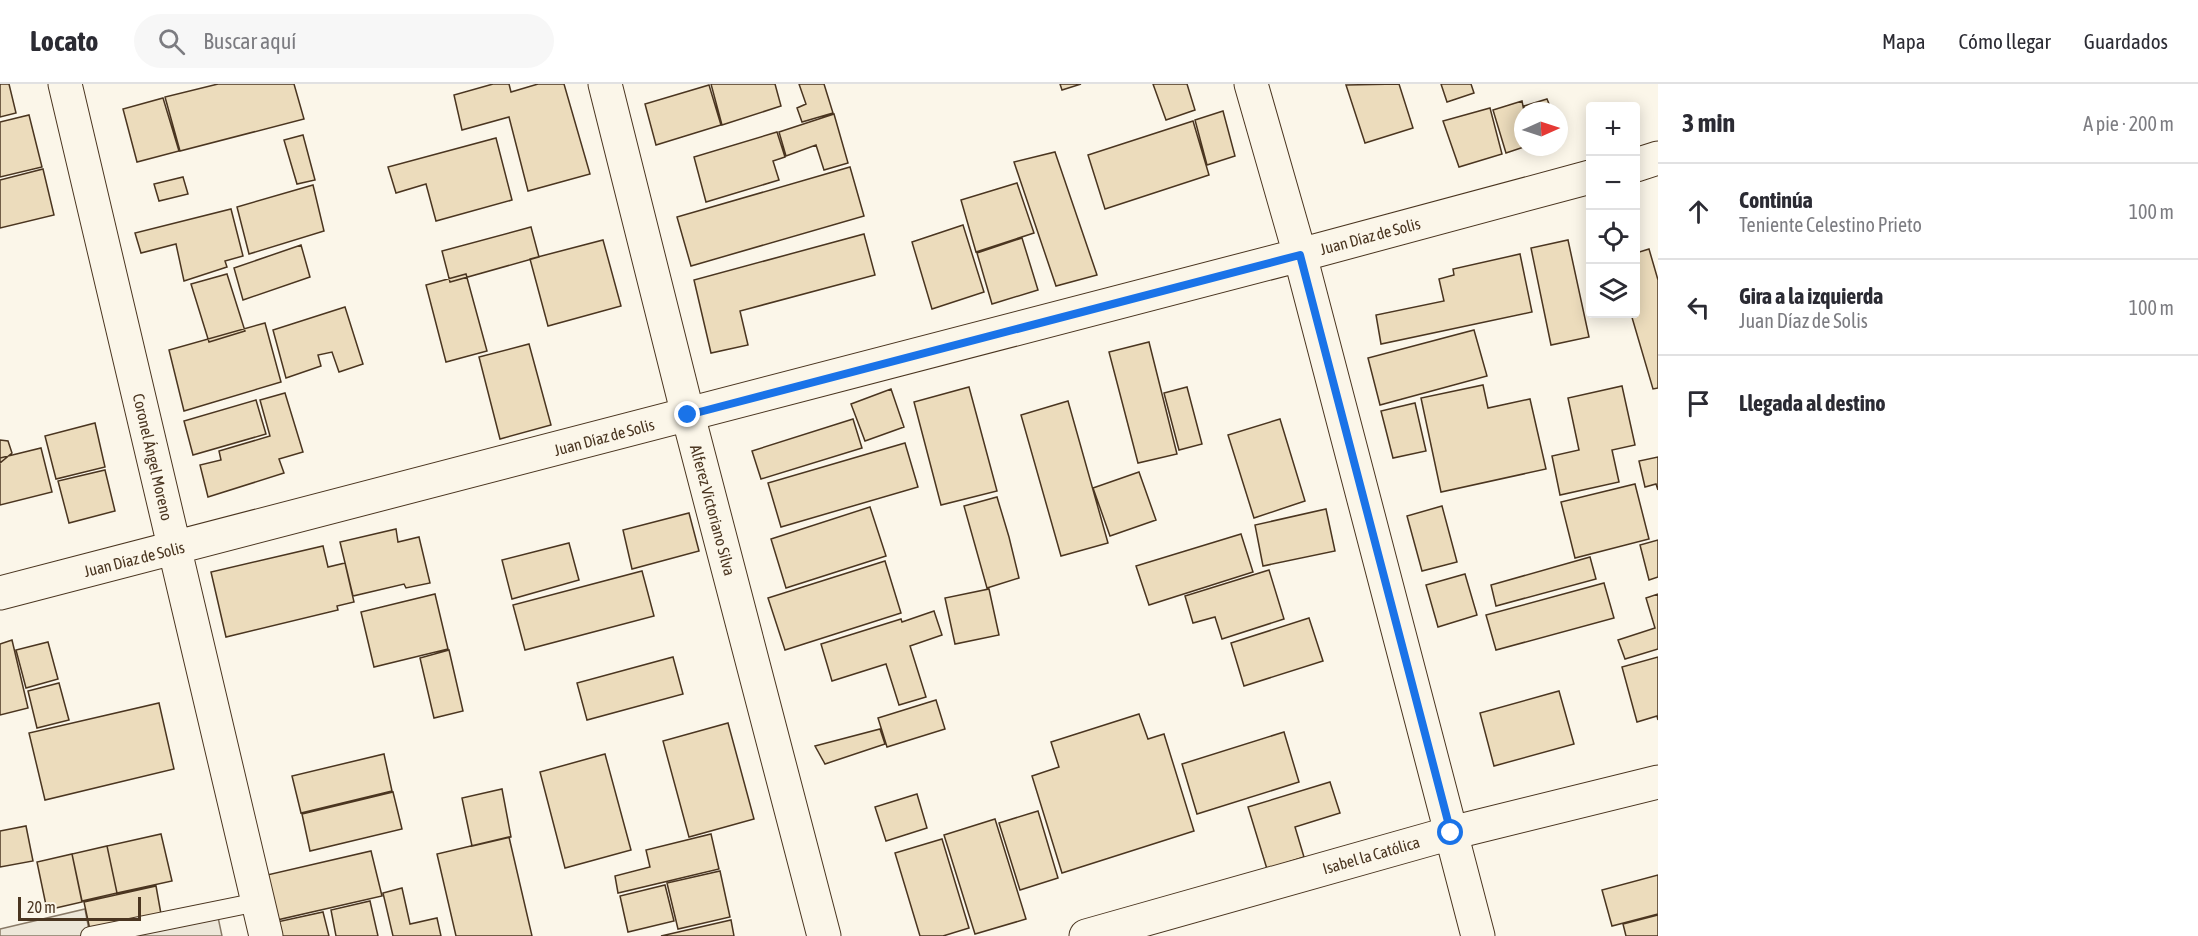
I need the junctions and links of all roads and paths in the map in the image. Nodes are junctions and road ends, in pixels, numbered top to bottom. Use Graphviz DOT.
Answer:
graph roads {
  1 [pos="65,84"];
  2 [pos="606,84"];
  3 [pos="1251,84"];
  4 [pos="1658,159"];
  5 [pos="1640,164"];
  6 [pos="1586,178"];
  7 [pos="1300,255"];
  8 [pos="688,415"];
  9 [pos="175,549"];
  10 [pos="0,593"];
  11 [pos="1658,782"];
  12 [pos="1451,833"];
  13 [pos="258,902"];
  14 [pos="90,936"];
  15 [pos="266,936"];
  16 [pos="824,936"];
  17 [pos="1086,936"];
  18 [pos="1478,936"];
  1 -- 9 [label="street, Coronel Ángel Moreno"];
  2 -- 8 [label="street, Alferez Victoriano Silva"];
  3 -- 7 [label="street"];
  4 -- 5 [label="street"];
  6 -- 7 [label="street, Juan Díaz de Solis"];
  7 -- 8 [label="street, Juan Díaz de Solis"];
  7 -- 12 [label="street"];
  8 -- 9 [label="street, Juan Díaz de Solis"];
  8 -- 16 [label="street, Alferez Victoriano Silva"];
  9 -- 10 [label="street, Juan Díaz de Solis"];
  9 -- 13 [label="street, Coronel Ángel Moreno"];
  11 -- 12 [label="street, Isabel la Católica"];
  12 -- 17 [label="street, Isabel la Católica"];
  12 -- 18 [label="street"];
  13 -- 14 [label="lane"];
  13 -- 15 [label="street, Coronel Ángel Moreno"];
}
